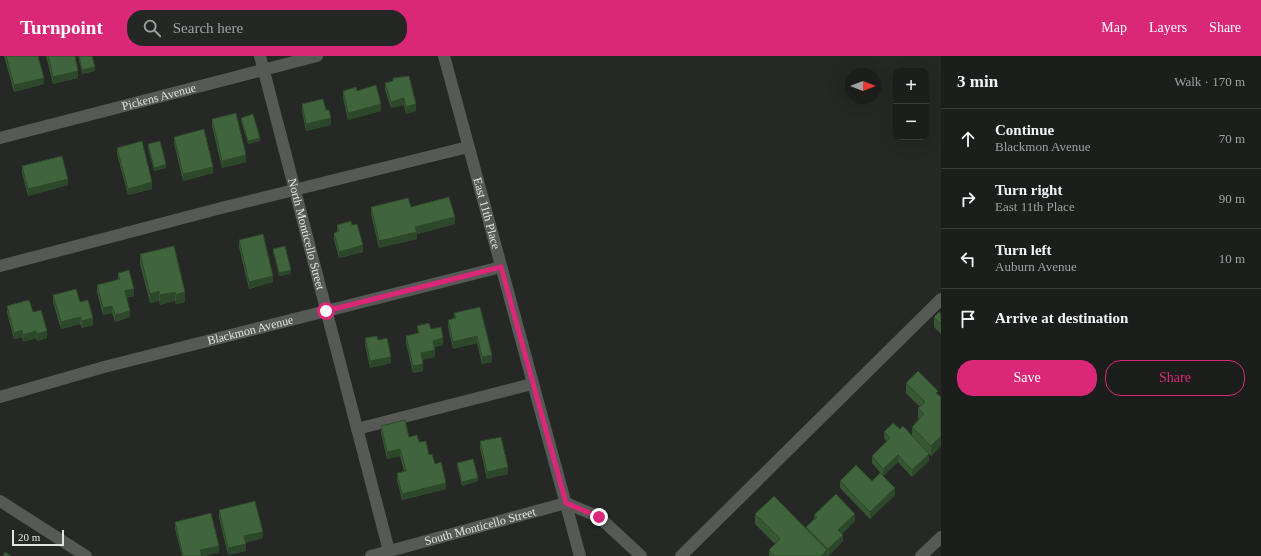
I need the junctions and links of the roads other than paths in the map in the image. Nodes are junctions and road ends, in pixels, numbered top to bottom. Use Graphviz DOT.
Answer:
graph roads {
  1 [pos="260,56"];
  2 [pos="317,56"];
  3 [pos="444,56"];
  4 [pos="263,70"];
  5 [pos="0,138"];
  6 [pos="468,147"];
  7 [pos="295,191"];
  8 [pos="0,266"];
  9 [pos="501,267"];
  10 [pos="941,299"];
  11 [pos="326,311"];
  12 [pos="532,384"];
  13 [pos="0,397"];
  14 [pos="357,429"];
  15 [pos="0,501"];
  16 [pos="566,503"];
  17 [pos="941,537"];
  18 [pos="389,551"];
  19 [pos="86,556"];
  20 [pos="371,556"];
  21 [pos="580,556"];
  22 [pos="642,556"];
  23 [pos="681,556"];
  24 [pos="922,556"];
  1 -- 4 [label="street, North Monticello Street"];
  2 -- 4 [label="street, Pickens Avenue"];
  3 -- 6 [label="street, East 11th Place"];
  4 -- 5 [label="street, Pickens Avenue"];
  4 -- 7 [label="street, North Monticello Street"];
  6 -- 7 [label="street"];
  6 -- 9 [label="street, East 11th Place"];
  7 -- 8 [label="street"];
  7 -- 11 [label="street, North Monticello Street"];
  9 -- 11 [label="street, Blackmon Avenue"];
  9 -- 12 [label="street, East 11th Place"];
  10 -- 23 [label="street"];
  11 -- 13 [label="street, Blackmon Avenue"];
  11 -- 14 [label="street, North Monticello Street"];
  12 -- 14 [label="street"];
  12 -- 16 [label="street, East 11th Place"];
  14 -- 18 [label="street, North Monticello Street"];
  15 -- 19 [label="street"];
  16 -- 18 [label="street, South Monticello Street"];
  16 -- 21 [label="street, East 11th Place"];
  16 -- 22 [label="street"];
  17 -- 24 [label="street"];
  18 -- 20 [label="street, South Monticello Street"];
}
